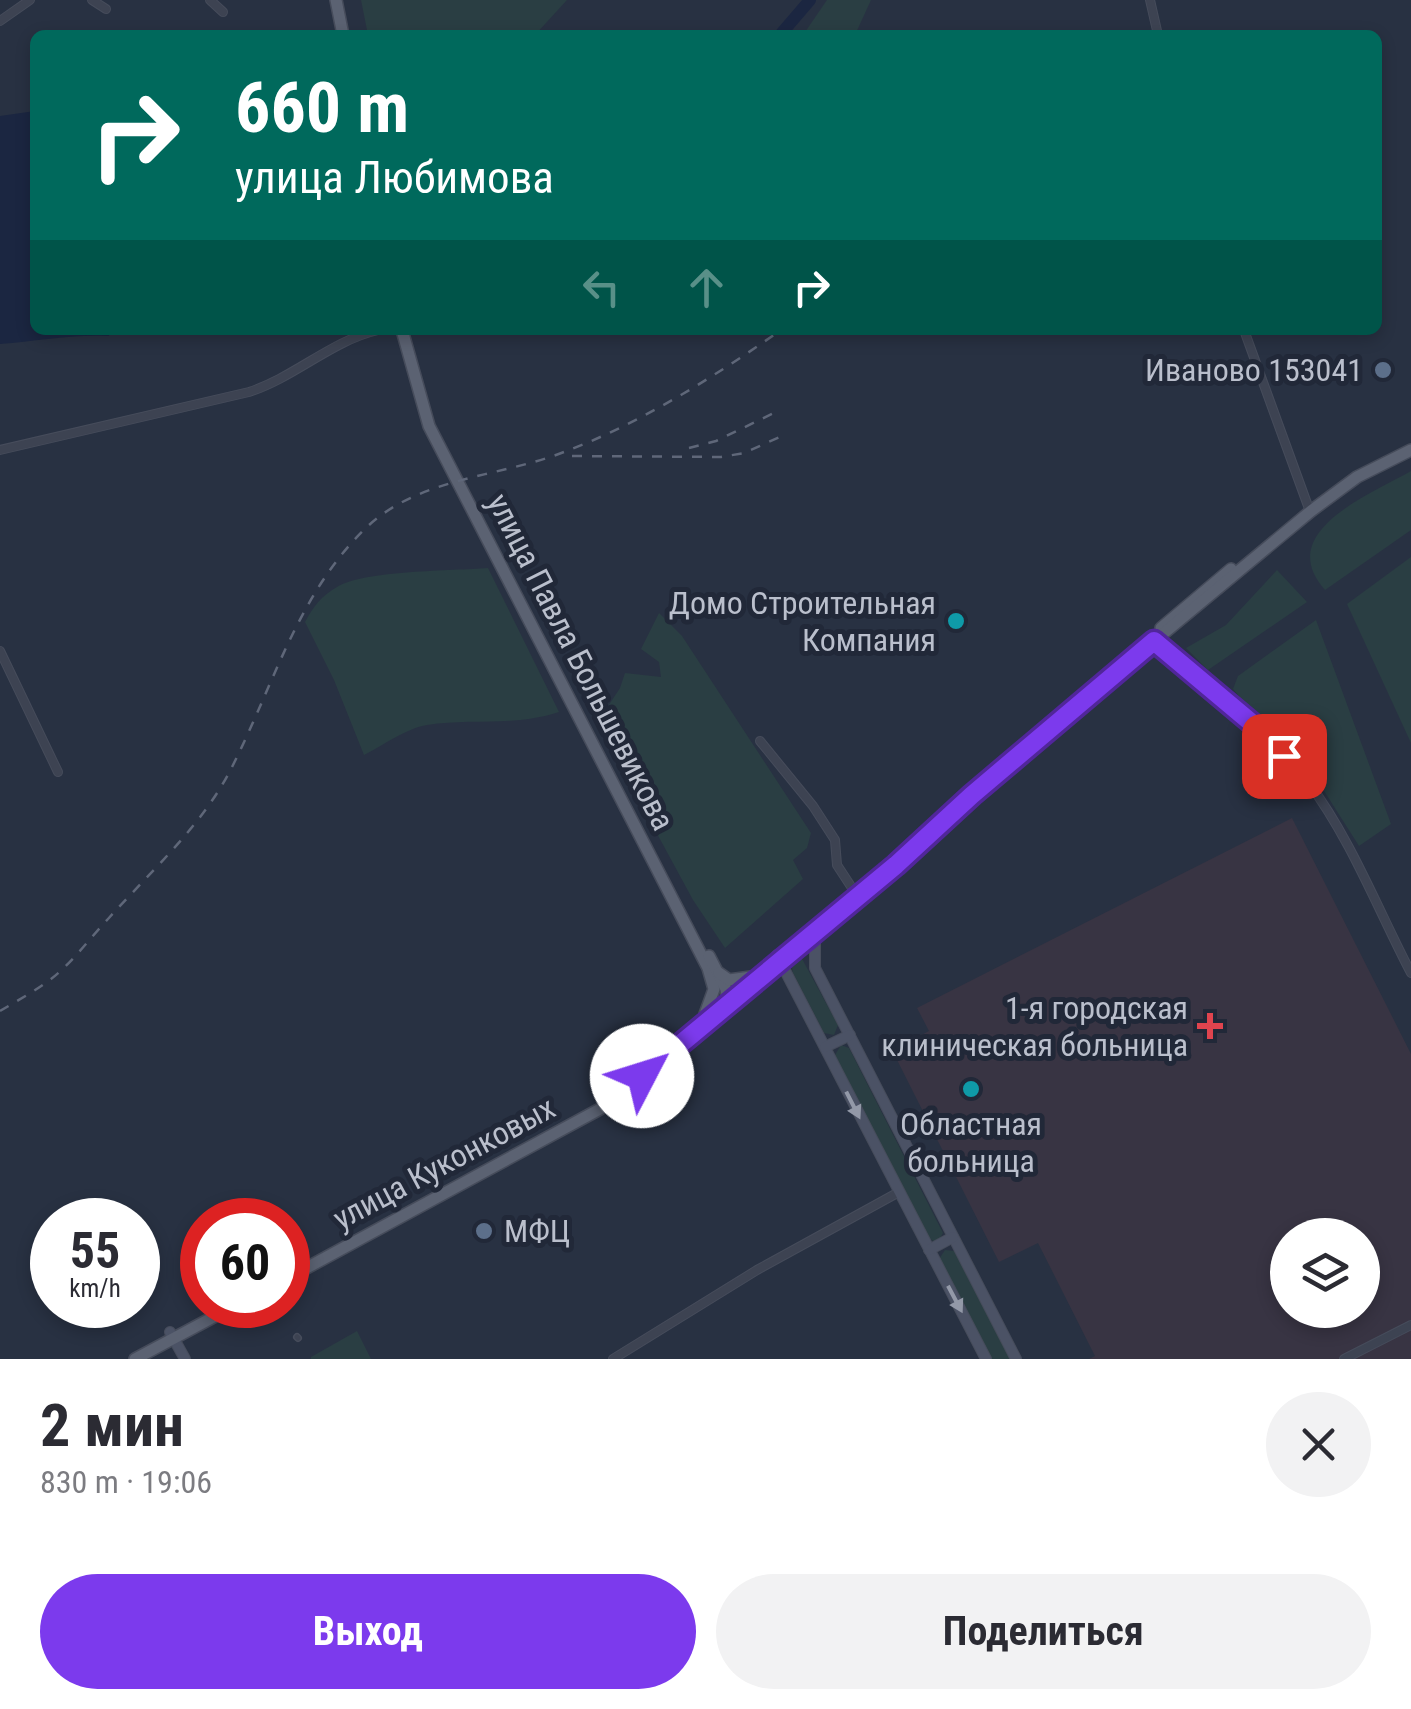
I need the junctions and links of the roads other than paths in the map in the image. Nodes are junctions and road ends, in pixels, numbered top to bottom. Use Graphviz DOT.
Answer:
graph roads {
  1 [pos="30,0"];
  2 [pos="92,0"];
  3 [pos="210,0"];
  4 [pos="336,0"];
  5 [pos="344,0"];
  6 [pos="1150,0"];
  7 [pos="106,9"];
  8 [pos="223,12"];
  9 [pos="0,20"];
  10 [pos="345,30"];
  11 [pos="347,30"];
  12 [pos="1157,30"];
  13 [pos="362,335"];
  14 [pos="407,335"];
  15 [pos="1246,335"];
  16 [pos="1411,448"];
  17 [pos="0,450"];
  18 [pos="1309,508"];
  19 [pos="1153,640"];
  20 [pos="0,651"];
  21 [pos="760,740"];
  22 [pos="58,772"];
  23 [pos="854,891"];
  24 [pos="815,932"];
  25 [pos="779,958"];
  26 [pos="712,968"];
  27 [pos="1411,973"];
  28 [pos="791,979"];
  29 [pos="754,981"];
  30 [pos="726,1001"];
  31 [pos="705,1014"];
  32 [pos="850,1036"];
  33 [pos="824,1047"];
  34 [pos="898,1192"];
  35 [pos="953,1237"];
  36 [pos="929,1250"];
  37 [pos="310,1258"];
  38 [pos="310,1266"];
  39 [pos="1411,1325"];
  40 [pos="184,1328"];
  41 [pos="187,1328"];
  42 [pos="172,1335"];
  43 [pos="156,1344"];
  44 [pos="139,1358"];
  45 [pos="121,1359"];
  46 [pos="185,1359"];
  47 [pos="614,1359"];
  48 [pos="986,1359"];
  49 [pos="1016,1359"];
  50 [pos="1344,1359"];
  1 -- 9 [label="street"];
  2 -- 7 [label="street"];
  3 -- 8 [label="street"];
  4 -- 10 [label="main road"];
  5 -- 11 [label="main road"];
  6 -- 12 [label="street"];
  13 -- 17 [label="street"];
  14 -- 26 [label="main road, улица Павла Большевикова"];
  15 -- 18 [label="street"];
  16 -- 18 [label="main road, улица Куконковых"];
  18 -- 19 [label="main road, улица Куконковых"];
  19 -- 23 [label="main road, улица Куконковых"];
  19 -- 24 [label="main road, улица Куконковых"];
  19 -- 27 [label="street"];
  20 -- 22 [label="street"];
  21 -- 23 [label="street"];
  23 -- 25 [label="main road, улица Куконковых"];
  24 -- 25 [label="main road, улица Куконковых"];
  24 -- 32 [label="main road"];
  25 -- 28 [label="main road"];
  25 -- 29 [label="main road, улица Куконковых"];
  26 -- 29 [label="main road"];
  26 -- 30 [label="main road, улица Павла Большевикова"];
  26 -- 31 [label="main road"];
  28 -- 29 [label="main road"];
  28 -- 33 [label="main road"];
  29 -- 30 [label="main road, улица Куконковых"];
  30 -- 31 [label="main road, улица Куконковых"];
  30 -- 38 [label="main road, улица Куконковых"];
  31 -- 37 [label="main road, улица Куконковых"];
  32 -- 33 [label="main road"];
  32 -- 35 [label="main road"];
  33 -- 34 [label="main road, one-way"];
  34 -- 36 [label="main road"];
  34 -- 47 [label="street"];
  35 -- 36 [label="main road"];
  35 -- 49 [label="main road"];
  36 -- 48 [label="main road, one-way"];
  39 -- 50 [label="street"];
  40 -- 42 [label="main road"];
  41 -- 42 [label="main road"];
  42 -- 43 [label="main road"];
  42 -- 46 [label="main road"];
  43 -- 44 [label="main road"];
  43 -- 45 [label="main road"];
}
